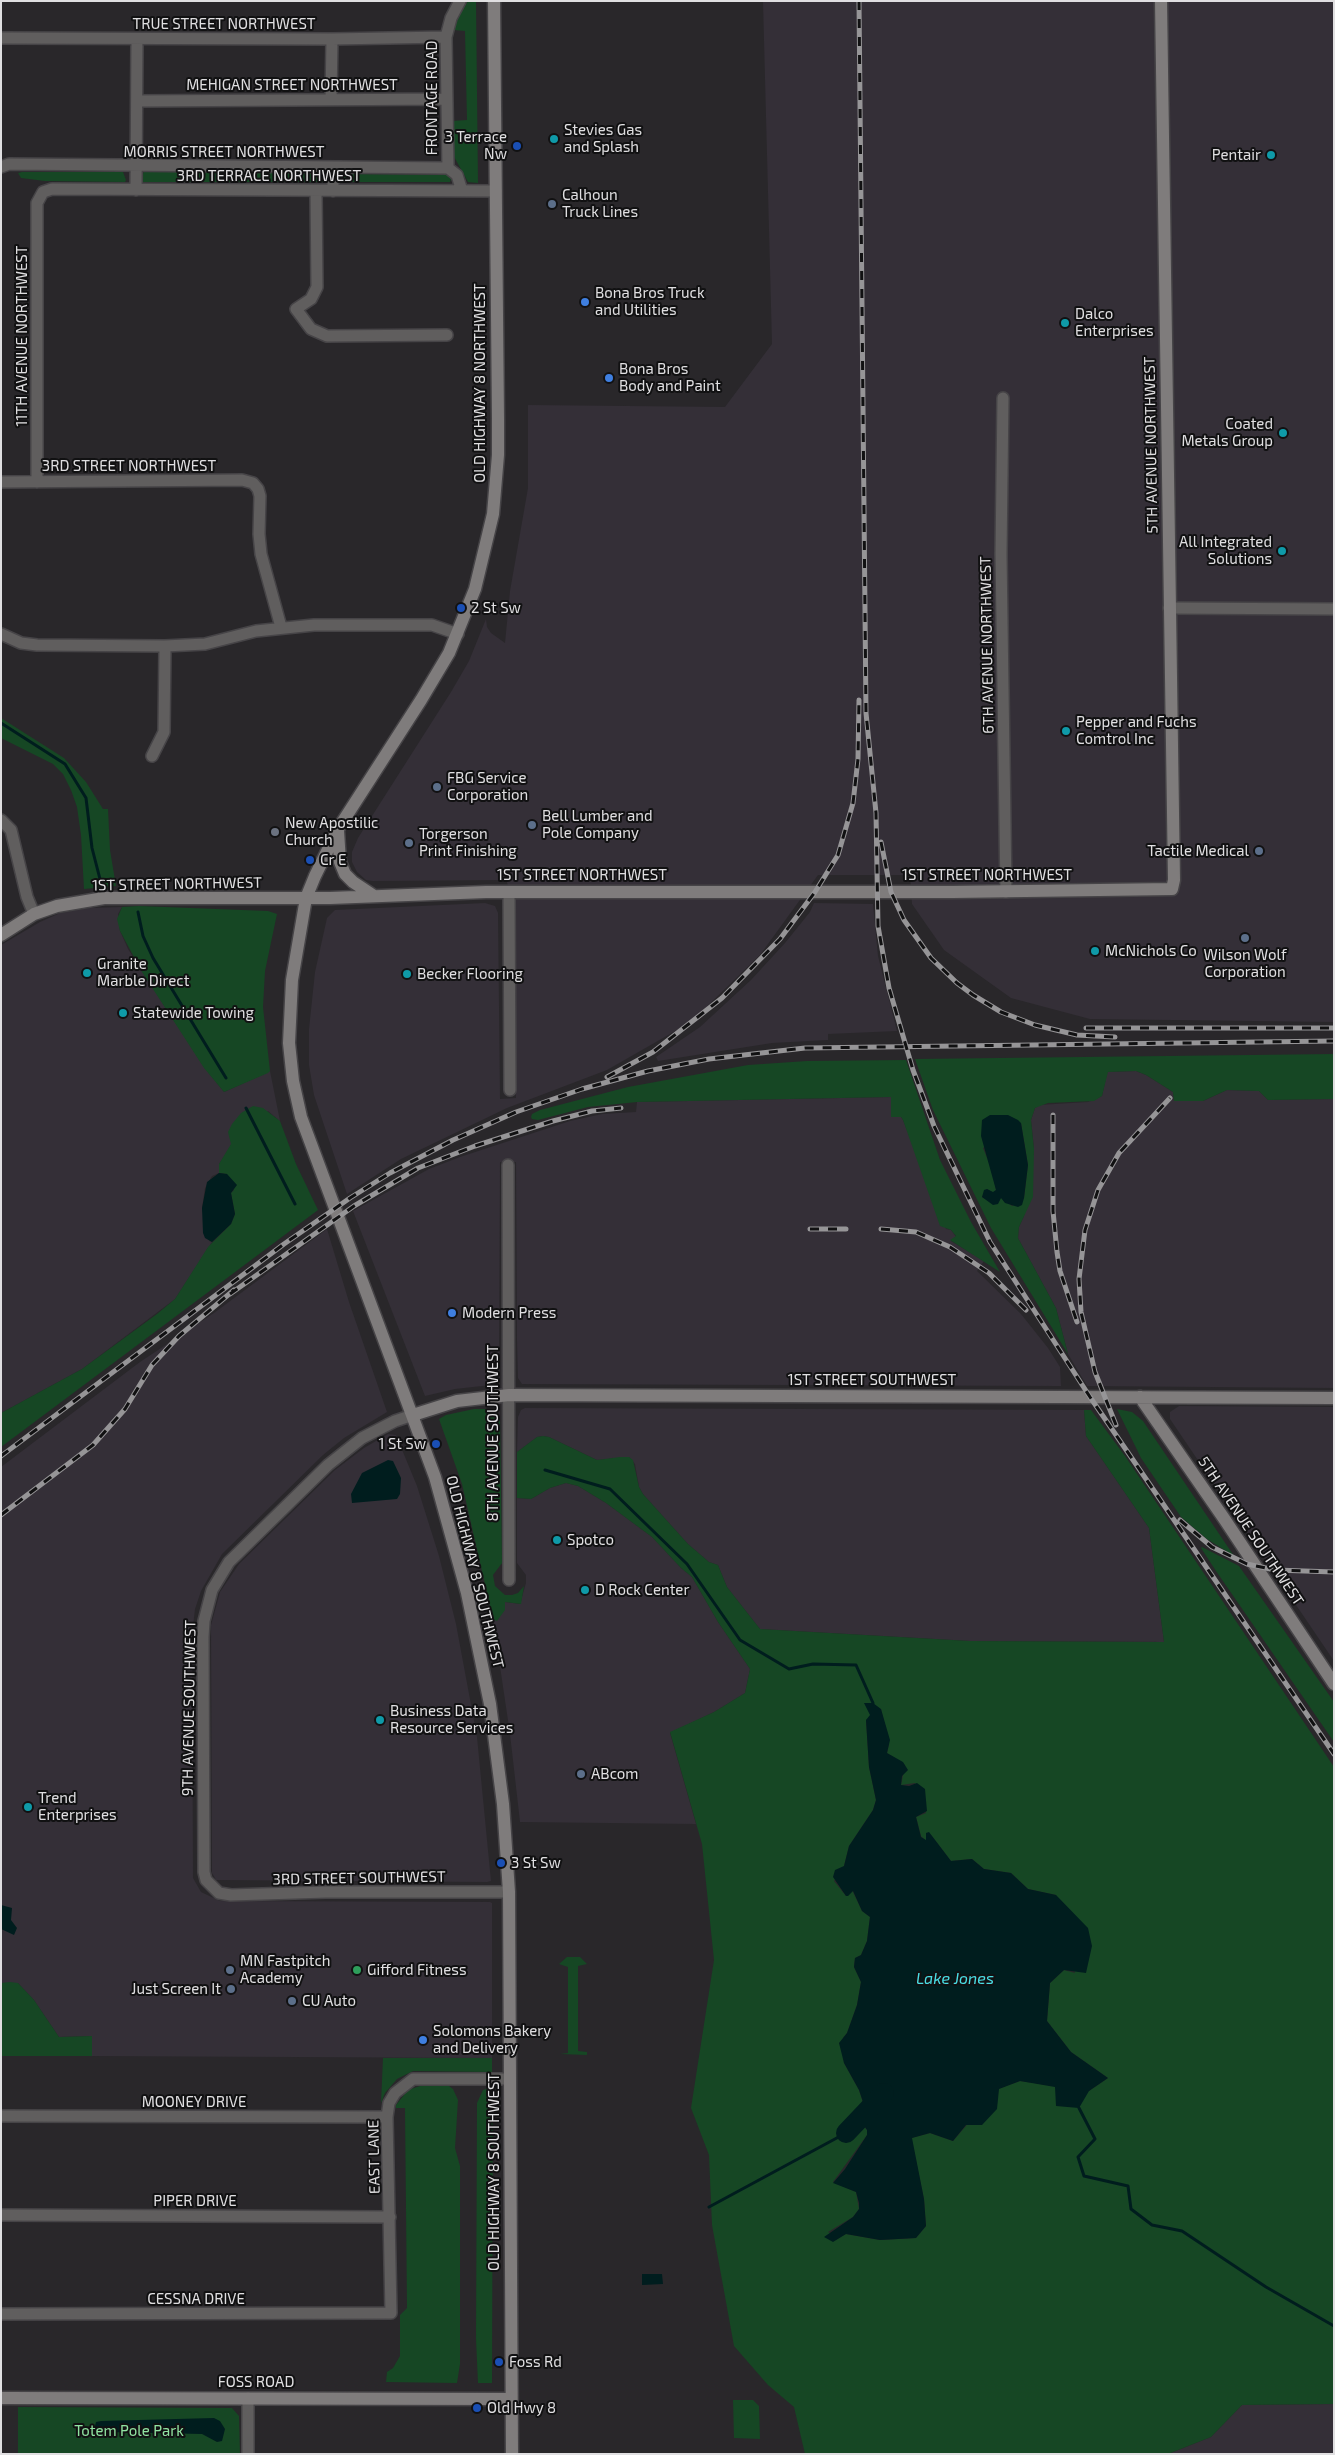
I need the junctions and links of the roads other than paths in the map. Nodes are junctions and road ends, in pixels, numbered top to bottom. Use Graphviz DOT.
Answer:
graph roads {
  1 [pos="460,1"];
  2 [pos="494,1"];
  3 [pos="1161,1"];
  4 [pos="446,37"];
  5 [pos="1,38"];
  6 [pos="138,39"];
  7 [pos="332,39"];
  8 [pos="331,99"];
  9 [pos="446,99"];
  10 [pos="137,100"];
  11 [pos="136,166"];
  12 [pos="1,167"];
  13 [pos="333,168"];
  14 [pos="448,168"];
  15 [pos="136,190"];
  16 [pos="316,191"];
  17 [pos="334,191"];
  18 [pos="462,191"];
  19 [pos="496,191"];
  20 [pos="43,192"];
  21 [pos="448,334"];
  22 [pos="1003,398"];
  23 [pos="1,482"];
  24 [pos="37,482"];
  25 [pos="1169,608"];
  26 [pos="1334,608"];
  27 [pos="281,627"];
  28 [pos="1,634"];
  29 [pos="458,634"];
  30 [pos="164,646"];
  31 [pos="152,756"];
  32 [pos="1,820"];
  33 [pos="338,829"];
  34 [pos="1172,889"];
  35 [pos="509,892"];
  36 [pos="1006,892"];
  37 [pos="374,896"];
  38 [pos="306,898"];
  39 [pos="34,914"];
  40 [pos="1,935"];
  41 [pos="510,1090"];
  42 [pos="508,1165"];
  43 [pos="509,1396"];
  44 [pos="1140,1397"];
  45 [pos="1334,1398"];
  46 [pos="413,1415"];
  47 [pos="509,1580"];
  48 [pos="1334,1684"];
  49 [pos="212,1886"];
  50 [pos="509,1892"];
  51 [pos="510,2080"];
  52 [pos="1,2116"];
  53 [pos="387,2118"];
  54 [pos="1,2215"];
  55 [pos="390,2217"];
  56 [pos="391,2313"];
  57 [pos="1,2314"];
  58 [pos="1,2398"];
  59 [pos="248,2398"];
  60 [pos="511,2399"];
  61 [pos="248,2454"];
  62 [pos="512,2454"];
  1 -- 4 [label="street, FRONTAGE ROAD"];
  2 -- 19 [label="street, OLD HIGHWAY 8 NORTHWEST"];
  3 -- 25 [label="street, 5TH AVENUE NORTHWEST"];
  4 -- 7 [label="street, TRUE STREET NORTHWEST"];
  4 -- 9 [label="street, FRONTAGE ROAD"];
  5 -- 6 [label="street, TRUE STREET NORTHWEST"];
  6 -- 7 [label="street, TRUE STREET NORTHWEST"];
  6 -- 10 [label="street"];
  7 -- 8 [label="street"];
  8 -- 9 [label="street, MEHIGAN STREET NORTHWEST"];
  8 -- 10 [label="street, MEHIGAN STREET NORTHWEST"];
  9 -- 14 [label="street, FRONTAGE ROAD"];
  10 -- 11 [label="street"];
  11 -- 12 [label="street, MORRIS STREET NORTHWEST"];
  11 -- 13 [label="street, MORRIS STREET NORTHWEST"];
  11 -- 15 [label="street"];
  13 -- 14 [label="street, MORRIS STREET NORTHWEST"];
  13 -- 17 [label="street"];
  14 -- 18 [label="street, FRONTAGE ROAD"];
  15 -- 16 [label="street, 3RD TERRACE NORTHWEST"];
  15 -- 20 [label="street, 3RD TERRACE NORTHWEST"];
  16 -- 17 [label="street, 3RD TERRACE NORTHWEST"];
  16 -- 21 [label="street"];
  17 -- 18 [label="street, 3RD TERRACE NORTHWEST"];
  18 -- 19 [label="street, 3RD TERRACE NORTHWEST"];
  19 -- 29 [label="street, OLD HIGHWAY 8 NORTHWEST"];
  20 -- 24 [label="street, 11TH AVENUE NORTHWEST"];
  22 -- 36 [label="street, 6TH AVENUE NORTHWEST"];
  23 -- 24 [label="street, 3RD STREET NORTHWEST"];
  24 -- 27 [label="street, 3RD STREET NORTHWEST"];
  25 -- 26 [label="street"];
  25 -- 34 [label="street, 5TH AVENUE NORTHWEST"];
  27 -- 29 [label="street"];
  27 -- 30 [label="street"];
  28 -- 30 [label="street"];
  29 -- 33 [label="street, OLD HIGHWAY 8 NORTHWEST"];
  30 -- 31 [label="street"];
  32 -- 39 [label="street"];
  33 -- 37 [label="street"];
  33 -- 38 [label="street, OLD HIGHWAY 8 NORTHWEST"];
  34 -- 36 [label="street, 1ST STREET NORTHWEST"];
  35 -- 36 [label="street, 1ST STREET NORTHWEST"];
  35 -- 37 [label="street, 1ST STREET NORTHWEST"];
  35 -- 41 [label="street"];
  37 -- 38 [label="street, 1ST STREET NORTHWEST"];
  38 -- 39 [label="street, 1ST STREET NORTHWEST"];
  38 -- 46 [label="street, OLD HIGHWAY 8 SOUTHWEST"];
  39 -- 40 [label="street, 1ST STREET NORTHWEST"];
  42 -- 43 [label="street, 8TH AVENUE SOUTHWEST"];
  43 -- 44 [label="street, 1ST STREET SOUTHWEST"];
  43 -- 46 [label="street, 1ST STREET SOUTHWEST"];
  43 -- 47 [label="street, 8TH AVENUE SOUTHWEST"];
  44 -- 45 [label="street, 1ST STREET SOUTHWEST"];
  44 -- 48 [label="street, 5TH AVENUE SOUTHWEST"];
  46 -- 49 [label="street, 9TH AVENUE SOUTHWEST"];
  46 -- 50 [label="street, OLD HIGHWAY 8 SOUTHWEST"];
  49 -- 50 [label="street, 3RD STREET SOUTHWEST"];
  50 -- 51 [label="street, OLD HIGHWAY 8 SOUTHWEST"];
  51 -- 53 [label="street, EAST LANE"];
  51 -- 60 [label="street, OLD HIGHWAY 8 SOUTHWEST"];
  52 -- 53 [label="street, MOONEY DRIVE"];
  53 -- 55 [label="street, EAST LANE"];
  54 -- 55 [label="street, PIPER DRIVE"];
  55 -- 56 [label="street, EAST LANE"];
  56 -- 57 [label="street, CESSNA DRIVE"];
  58 -- 59 [label="street, FOSS ROAD"];
  59 -- 60 [label="street, FOSS ROAD"];
  59 -- 61 [label="street"];
  60 -- 62 [label="street, OLD HIGHWAY 8 SOUTHWEST"];
}
